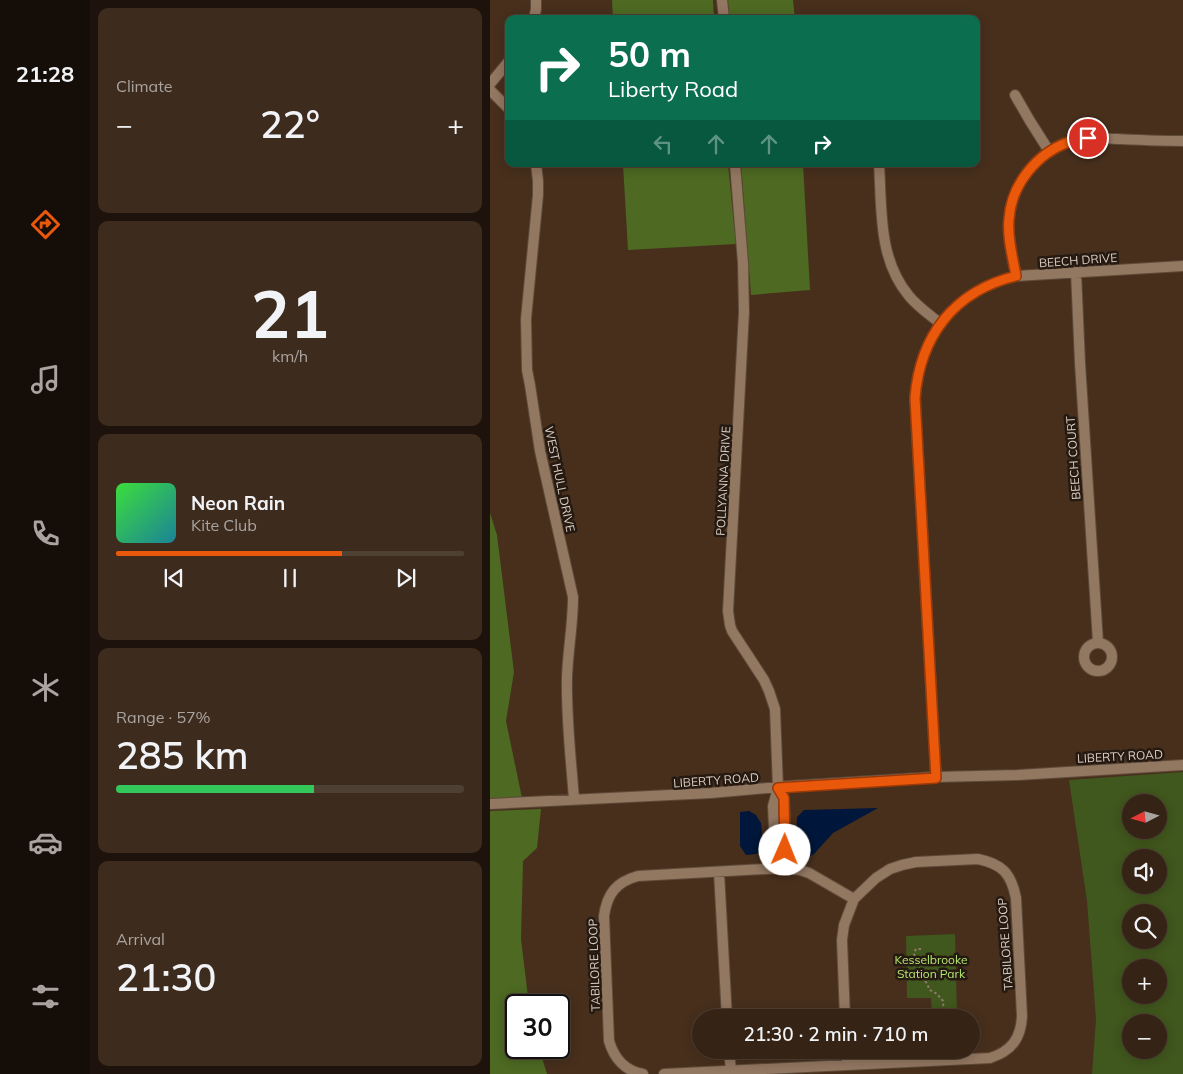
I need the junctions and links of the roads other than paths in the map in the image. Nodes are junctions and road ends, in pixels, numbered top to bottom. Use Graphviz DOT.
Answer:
graph roads {
  1 [pos="536,0"];
  2 [pos="722,0"];
  3 [pos="535,15"];
  4 [pos="724,15"];
  5 [pos="505,66"];
  6 [pos="490,84"];
  7 [pos="490,90"];
  8 [pos="1015,95"];
  9 [pos="505,105"];
  10 [pos="1183,141"];
  11 [pos="1050,151"];
  12 [pos="536,167"];
  13 [pos="735,167"];
  14 [pos="879,167"];
  15 [pos="1183,266"];
  16 [pos="1076,272"];
  17 [pos="1016,276"];
  18 [pos="941,324"];
  19 [pos="1098,642"];
  20 [pos="1183,765"];
  21 [pos="936,778"];
  22 [pos="778,788"];
  23 [pos="574,799"];
  24 [pos="490,804"];
  25 [pos="780,868"];
  26 [pos="719,872"];
  27 [pos="854,899"];
  28 [pos="727,1009"];
  29 [pos="845,1009"];
  30 [pos="729,1059"];
  31 [pos="847,1059"];
  32 [pos="847,1065"];
  33 [pos="730,1071"];
  34 [pos="643,1074"];
  35 [pos="664,1074"];
  1 -- 3 [label="street"];
  2 -- 4 [label="street"];
  5 -- 6 [label="street"];
  7 -- 9 [label="street"];
  8 -- 11 [label="street"];
  10 -- 11 [label="street"];
  11 -- 17 [label="street"];
  12 -- 23 [label="street, WEST HULL DRIVE"];
  13 -- 22 [label="street, POLLYANNA DRIVE"];
  14 -- 18 [label="street"];
  15 -- 16 [label="street, BEECH DRIVE"];
  16 -- 17 [label="street, BEECH DRIVE"];
  16 -- 19 [label="street, BEECH COURT"];
  17 -- 18 [label="street, BEECH DRIVE"];
  18 -- 21 [label="street, BEECH DRIVE"];
  20 -- 21 [label="street, LIBERTY ROAD"];
  21 -- 22 [label="street, LIBERTY ROAD"];
  22 -- 23 [label="street, LIBERTY ROAD"];
  22 -- 25 [label="street, POLLYANNA DRIVE"];
  23 -- 24 [label="street, LIBERTY ROAD"];
  25 -- 26 [label="street, TABILORE LOOP"];
  25 -- 27 [label="street, TABILORE LOOP"];
  26 -- 28 [label="street"];
  26 -- 34 [label="street, TABILORE LOOP"];
  27 -- 29 [label="street"];
  27 -- 32 [label="street, TABILORE LOOP"];
  30 -- 33 [label="street"];
  31 -- 32 [label="street"];
  32 -- 33 [label="street, TABILORE LOOP"];
  33 -- 35 [label="street, TABILORE LOOP"];
}
